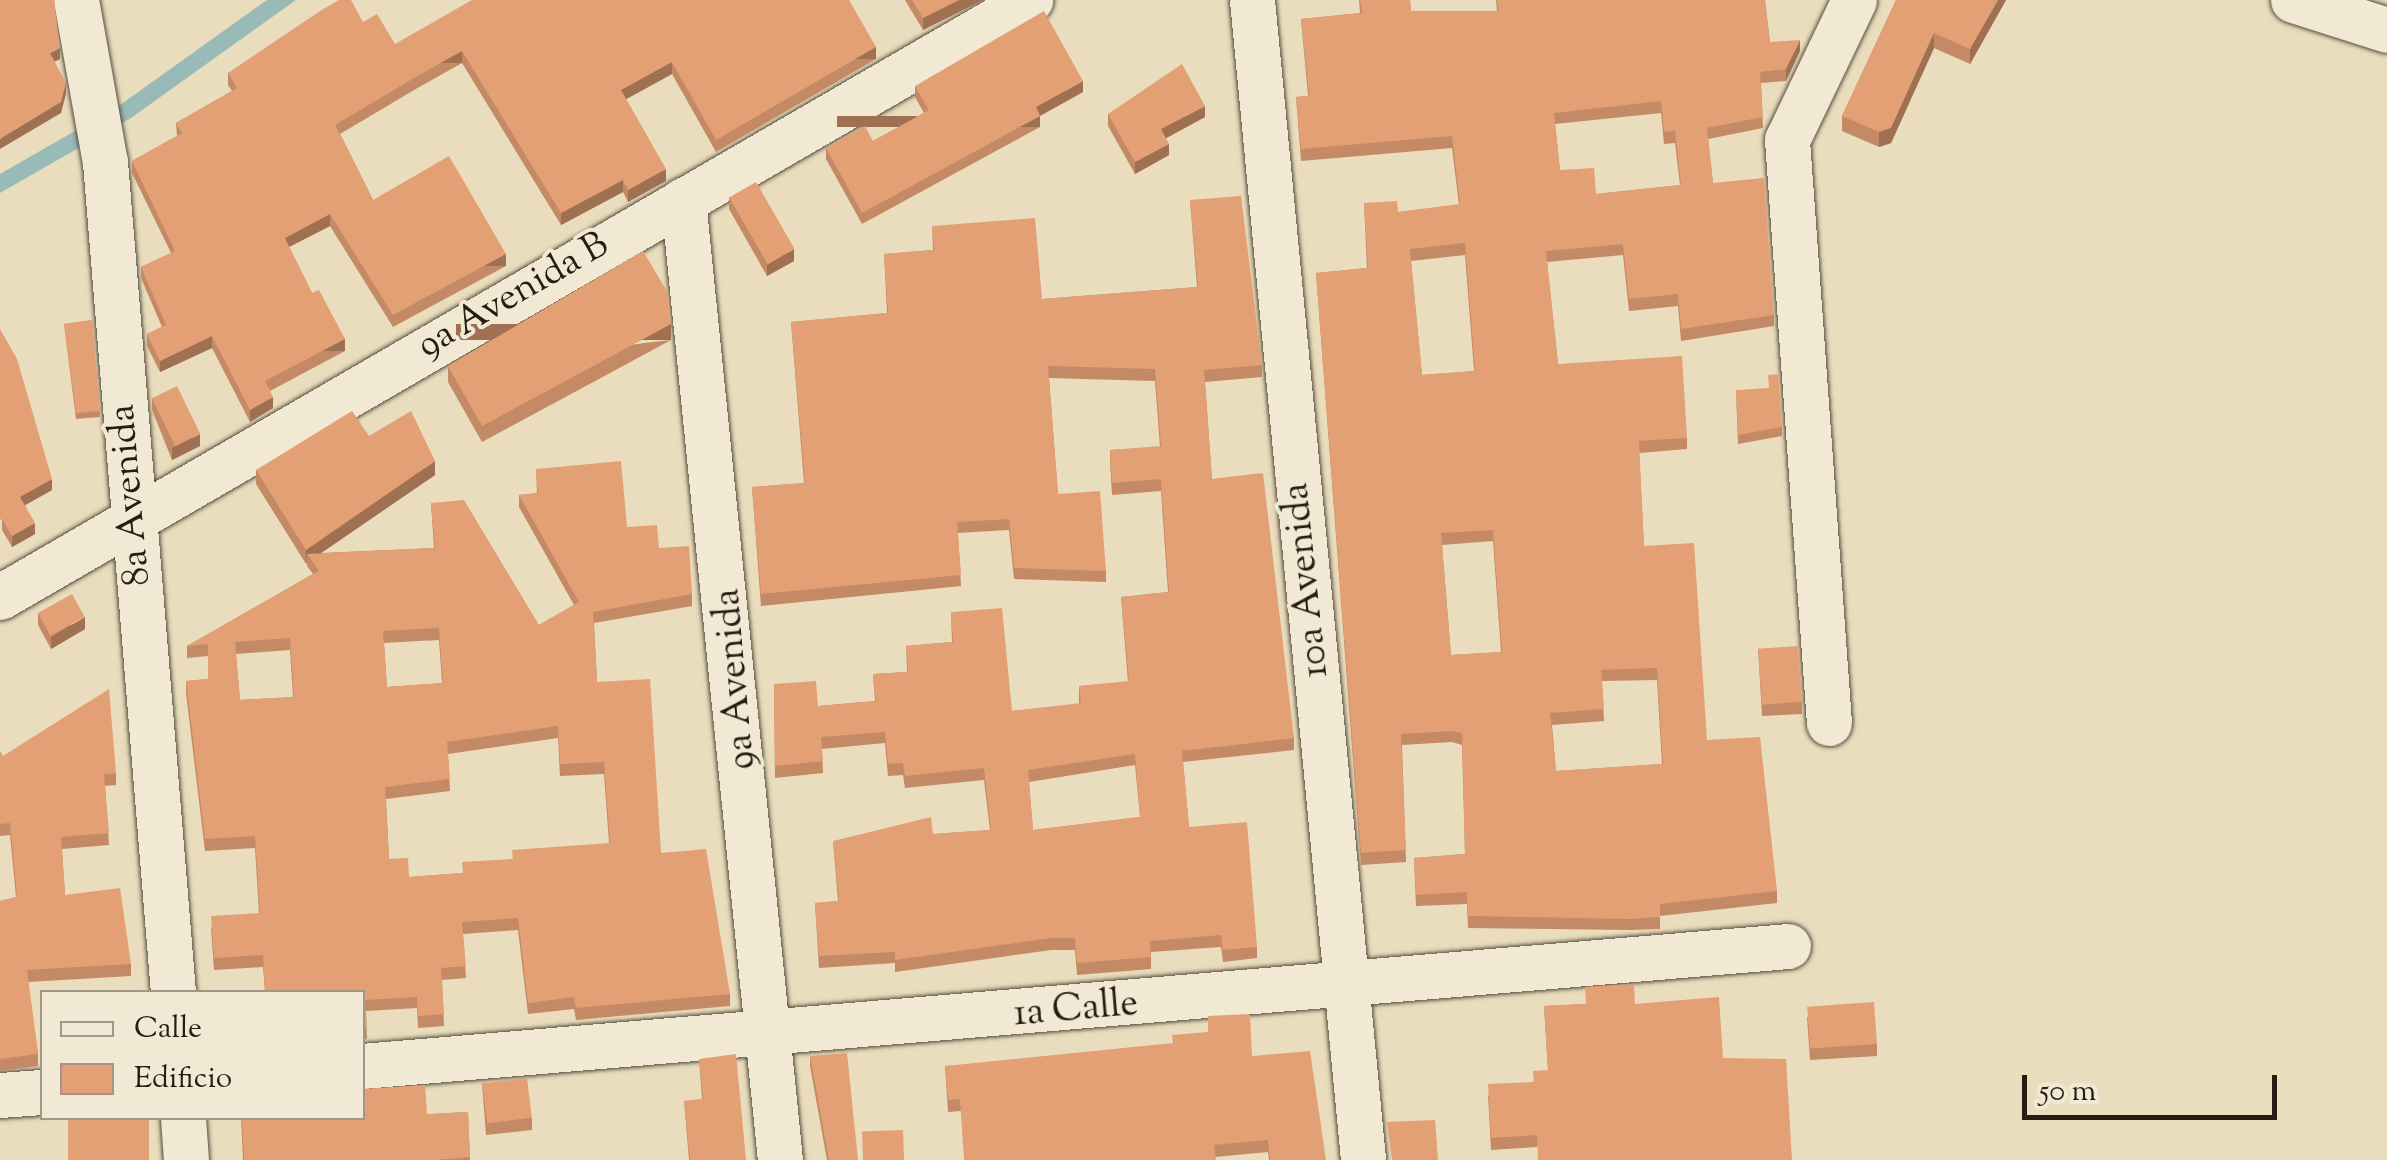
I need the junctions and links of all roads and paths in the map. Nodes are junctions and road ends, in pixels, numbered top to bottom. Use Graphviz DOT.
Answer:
graph roads {
  1 [pos="76,0"];
  2 [pos="1030,0"];
  3 [pos="1252,0"];
  4 [pos="1854,0"];
  5 [pos="2293,0"];
  6 [pos="2387,30"];
  7 [pos="683,200"];
  8 [pos="134,516"];
  9 [pos="0,597"];
  10 [pos="1829,722"];
  11 [pos="1788,946"];
  12 [pos="173,990"];
  13 [pos="1347,990"];
  14 [pos="768,1036"];
  15 [pos="365,1066"];
  16 [pos="40,1092"];
  17 [pos="0,1095"];
  18 [pos="183,1120"];
  19 [pos="186,1160"];
  20 [pos="780,1160"];
  21 [pos="1363,1160"];
  1 -- 8 [label="street, 8a Avenida"];
  2 -- 7 [label="street, 9a Avenida B"];
  3 -- 13 [label="street, 10a Avenida"];
  4 -- 10 [label="street"];
  5 -- 6 [label="street"];
  7 -- 8 [label="street, 9a Avenida B"];
  7 -- 14 [label="street, 9a Avenida"];
  8 -- 9 [label="street, 9a Avenida B"];
  8 -- 12 [label="street, 8a Avenida"];
  11 -- 13 [label="street, 1a Calle"];
  13 -- 14 [label="street, 1a Calle"];
  13 -- 21 [label="street, 10a Avenida"];
  14 -- 15 [label="street, 1a Calle"];
  14 -- 20 [label="street, 9a Avenida"];
  16 -- 17 [label="street"];
  18 -- 19 [label="street"];
}
